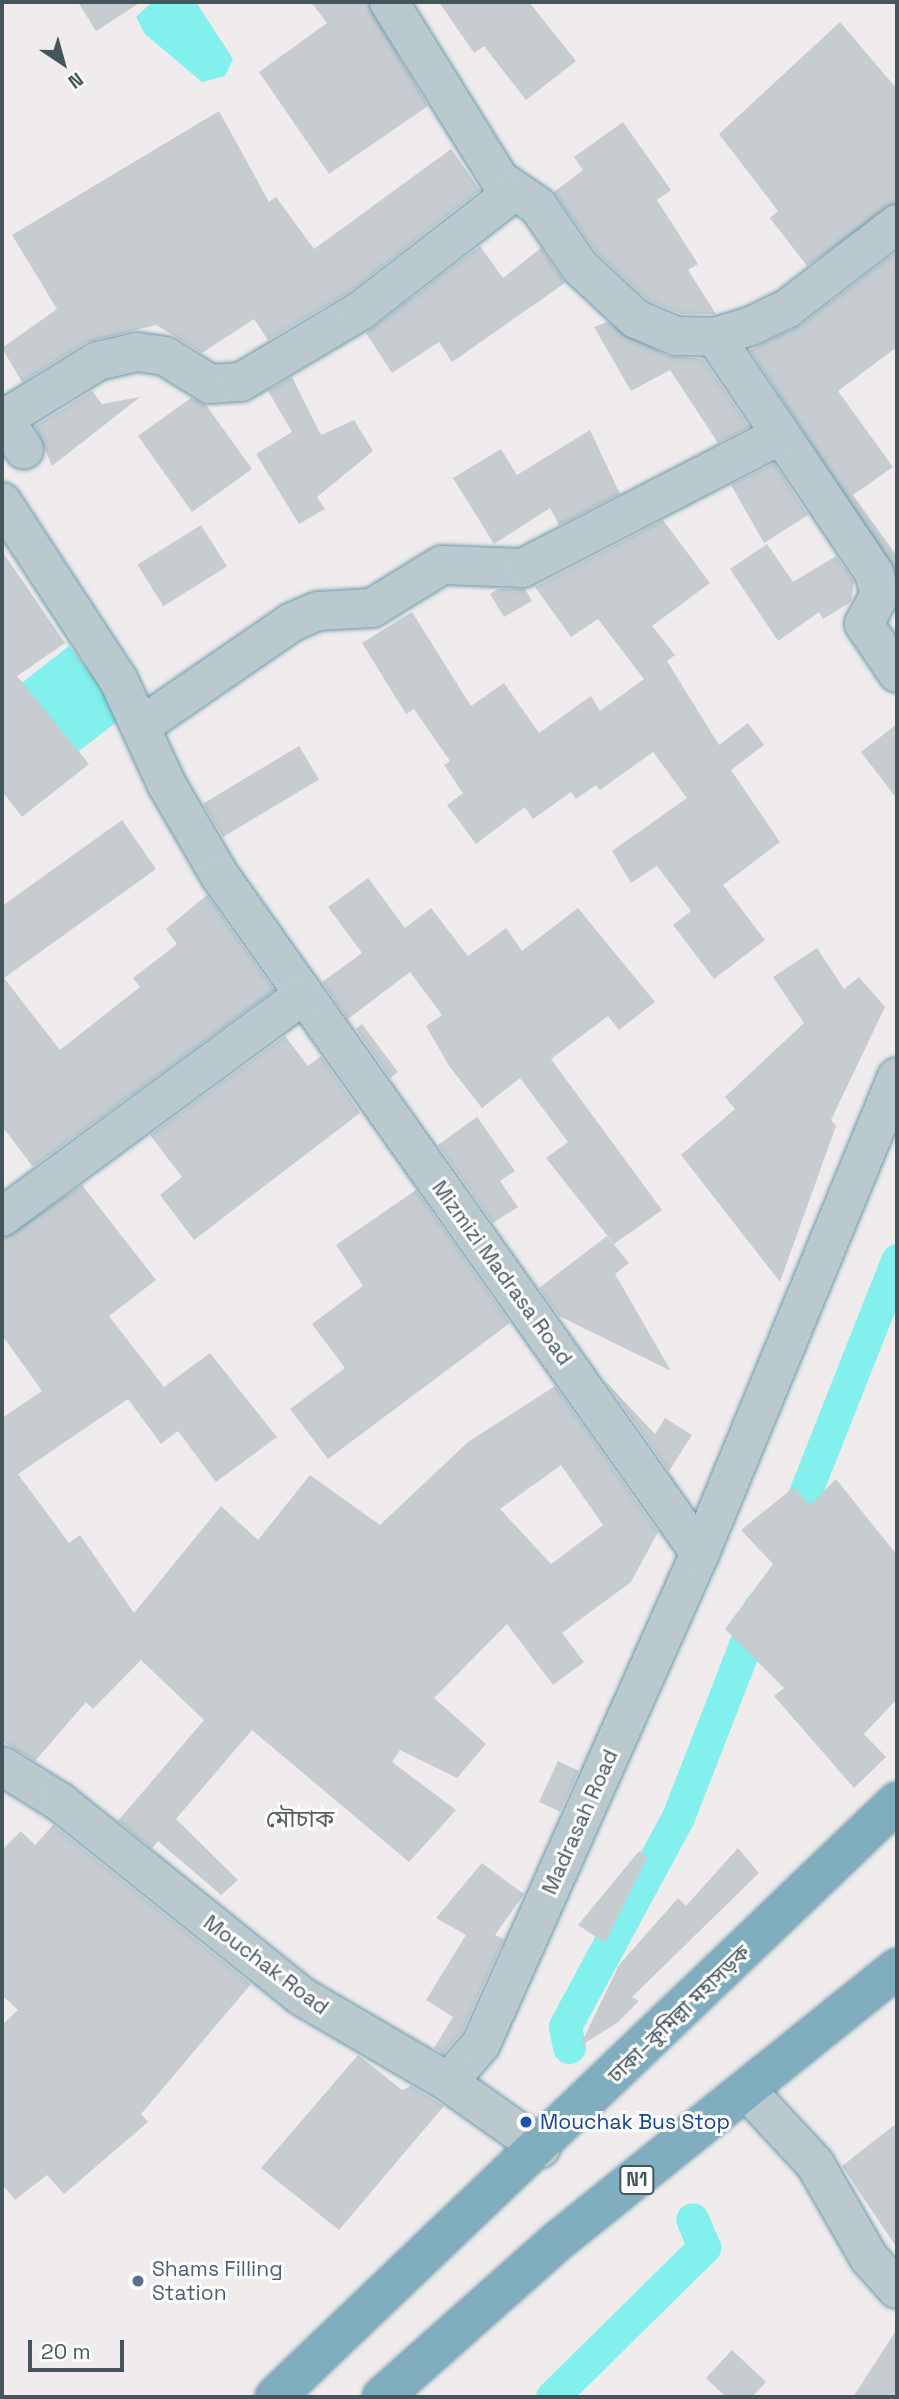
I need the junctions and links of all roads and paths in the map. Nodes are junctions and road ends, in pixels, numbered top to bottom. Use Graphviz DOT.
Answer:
graph roads {
  1 [pos="388,2"];
  2 [pos="512,193"];
  3 [pos="897,224"];
  4 [pos="715,337"];
  5 [pos="8,426"];
  6 [pos="777,437"];
  7 [pos="2,502"];
  8 [pos="897,673"];
  9 [pos="144,724"];
  10 [pos="302,996"];
  11 [pos="897,1077"];
  12 [pos="2,1217"];
  13 [pos="700,1553"];
  14 [pos="2,1766"];
  15 [pos="897,1802"];
  16 [pos="897,1968"];
  17 [pos="448,2082"];
  18 [pos="748,2093"];
  19 [pos="541,2148"];
  20 [pos="897,2289"];
  21 [pos="275,2397"];
  22 [pos="382,2397"];
  1 -- 2 [label="street"];
  2 -- 4 [label="street"];
  2 -- 5 [label="street"];
  3 -- 4 [label="street"];
  4 -- 6 [label="street"];
  6 -- 8 [label="street"];
  6 -- 9 [label="street"];
  7 -- 9 [label="street, Mizmizi Madrasa Road"];
  9 -- 10 [label="street, Mizmizi Madrasa Road"];
  10 -- 12 [label="street"];
  10 -- 13 [label="street, Mizmizi Madrasa Road"];
  11 -- 13 [label="street, Madrasah Road"];
  13 -- 17 [label="street, Madrasah Road"];
  14 -- 17 [label="street, Mouchak Road"];
  15 -- 19 [label="highway, ঢাকা–কুমিল্লা মহাসড়ক"];
  16 -- 18 [label="highway, N1"];
  17 -- 19 [label="street, Mouchak Road"];
  18 -- 20 [label="street"];
  18 -- 22 [label="highway, N1"];
  19 -- 21 [label="highway, ঢাকা–কুমিল্লা মহাসড়ক"];
}
